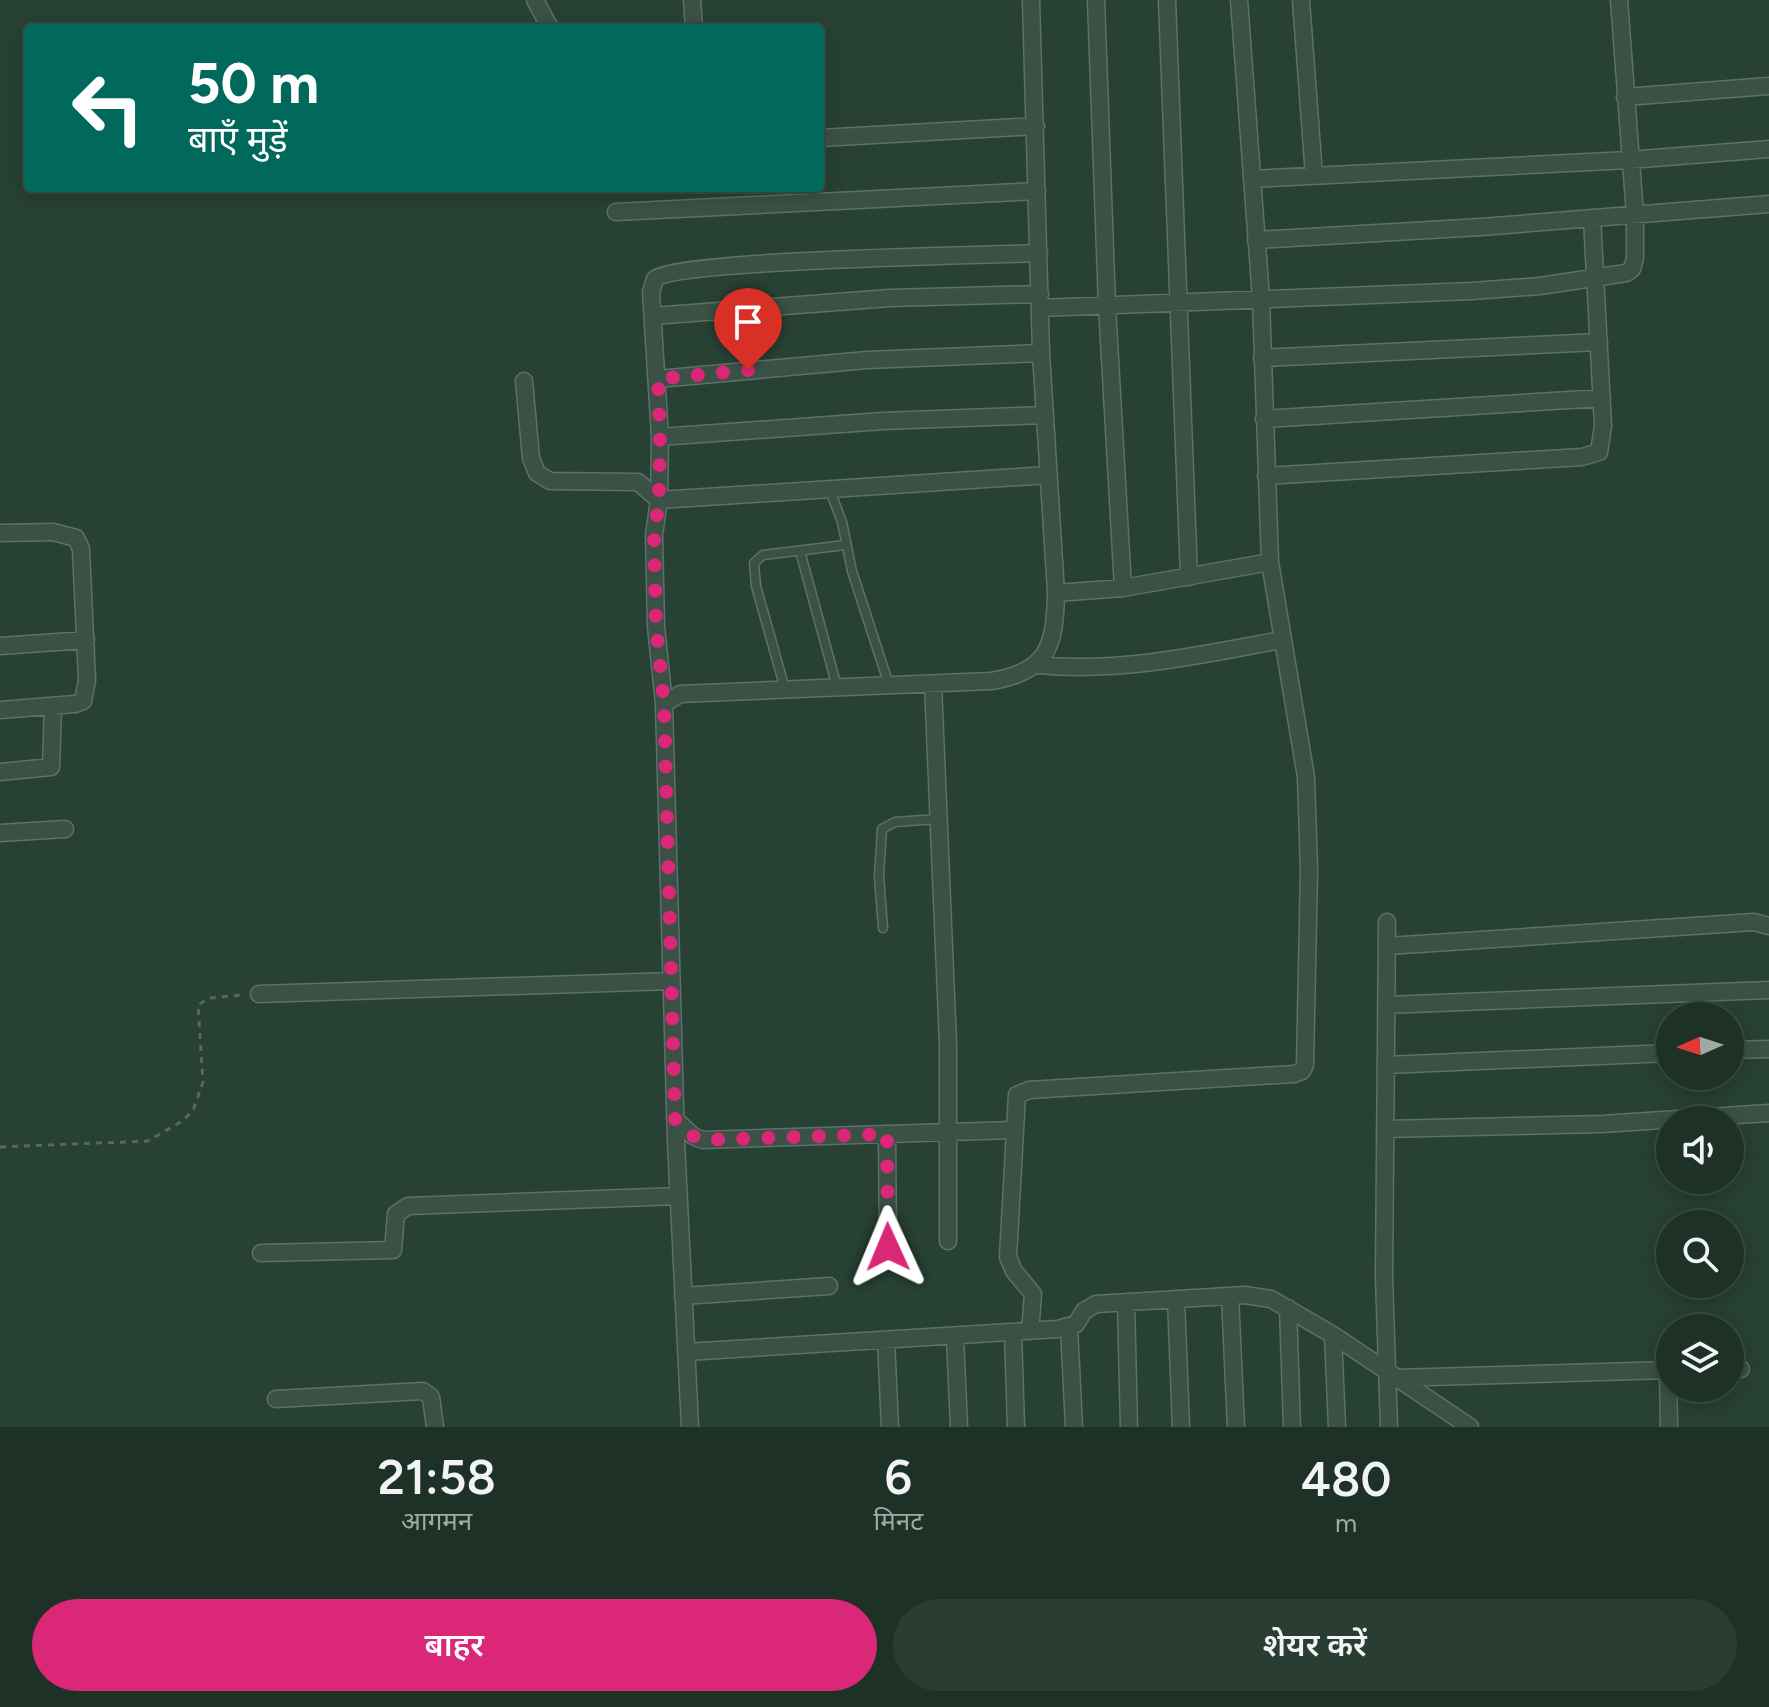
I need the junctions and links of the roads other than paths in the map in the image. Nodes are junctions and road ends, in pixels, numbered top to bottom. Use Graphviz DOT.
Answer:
graph roads {
  1 [pos="535,0"];
  2 [pos="692,0"];
  3 [pos="1031,0"];
  4 [pos="1096,0"];
  5 [pos="1167,0"];
  6 [pos="1239,0"];
  7 [pos="1301,0"];
  8 [pos="1619,0"];
  9 [pos="548,24"];
  10 [pos="694,24"];
  11 [pos="1769,86"];
  12 [pos="1625,97"];
  13 [pos="1036,126"];
  14 [pos="824,138"];
  15 [pos="1769,149"];
  16 [pos="1629,160"];
  17 [pos="1314,176"];
  18 [pos="1252,179"];
  19 [pos="1037,191"];
  20 [pos="757,196"];
  21 [pos="1769,204"];
  22 [pos="616,212"];
  23 [pos="1635,215"];
  24 [pos="1592,218"];
  25 [pos="1256,240"];
  26 [pos="1039,253"];
  27 [pos="1596,278"];
  28 [pos="1261,299"];
  29 [pos="1040,301"];
  30 [pos="1180,302"];
  31 [pos="1107,306"];
  32 [pos="653,316"];
  33 [pos="1599,342"];
  34 [pos="1041,353"];
  35 [pos="1262,358"];
  36 [pos="658,379"];
  37 [pos="524,381"];
  38 [pos="1602,398"];
  39 [pos="1045,415"];
  40 [pos="1264,419"];
  41 [pos="660,437"];
  42 [pos="1049,475"];
  43 [pos="1266,476"];
  44 [pos="829,488"];
  45 [pos="659,500"];
  46 [pos="0,533"];
  47 [pos="845,545"];
  48 [pos="800,551"];
  49 [pos="1270,562"];
  50 [pos="1189,577"];
  51 [pos="1123,588"];
  52 [pos="1056,593"];
  53 [pos="86,640"];
  54 [pos="1281,640"];
  55 [pos="0,646"];
  56 [pos="1038,665"];
  57 [pos="933,684"];
  58 [pos="889,686"];
  59 [pos="837,688"];
  60 [pos="785,690"];
  61 [pos="664,704"];
  62 [pos="53,707"];
  63 [pos="0,710"];
  64 [pos="0,772"];
  65 [pos="937,819"];
  66 [pos="65,829"];
  67 [pos="0,833"];
  68 [pos="1387,922"];
  69 [pos="1769,926"];
  70 [pos="883,928"];
  71 [pos="1387,946"];
  72 [pos="671,981"];
  73 [pos="1769,990"];
  74 [pos="259,994"];
  75 [pos="1386,1005"];
  76 [pos="1769,1049"];
  77 [pos="1744,1050"];
  78 [pos="1656,1054"];
  79 [pos="1386,1065"];
  80 [pos="1769,1113"];
  81 [pos="675,1119"];
  82 [pos="1385,1129"];
  83 [pos="1013,1130"];
  84 [pos="948,1132"];
  85 [pos="887,1134"];
  86 [pos="679,1196"];
  87 [pos="948,1241"];
  88 [pos="888,1247"];
  89 [pos="261,1253"];
  90 [pos="829,1286"];
  91 [pos="683,1296"];
  92 [pos="1230,1296"];
  93 [pos="1176,1299"];
  94 [pos="1126,1302"];
  95 [pos="1288,1308"];
  96 [pos="1069,1328"];
  97 [pos="1030,1331"];
  98 [pos="1013,1333"];
  99 [pos="1333,1335"];
  100 [pos="955,1337"];
  101 [pos="886,1340"];
  102 [pos="686,1352"];
  103 [pos="1656,1370"];
  104 [pos="1392,1374"];
  105 [pos="276,1399"];
  106 [pos="1669,1402"];
  107 [pos="435,1427"];
  108 [pos="690,1427"];
  109 [pos="890,1427"];
  110 [pos="959,1427"];
  111 [pos="1016,1427"];
  112 [pos="1074,1427"];
  113 [pos="1129,1427"];
  114 [pos="1181,1427"];
  115 [pos="1236,1427"];
  116 [pos="1292,1427"];
  117 [pos="1337,1427"];
  118 [pos="1389,1427"];
  119 [pos="1470,1427"];
  120 [pos="1669,1427"];
  1 -- 9 [label="street"];
  2 -- 10 [label="street"];
  3 -- 13 [label="street"];
  4 -- 31 [label="street"];
  5 -- 30 [label="street"];
  6 -- 18 [label="street"];
  7 -- 17 [label="street"];
  8 -- 12 [label="street"];
  11 -- 12 [label="street"];
  12 -- 16 [label="street"];
  13 -- 14 [label="street"];
  13 -- 19 [label="street"];
  15 -- 16 [label="street"];
  16 -- 17 [label="street"];
  16 -- 23 [label="street"];
  17 -- 18 [label="street"];
  18 -- 25 [label="street"];
  19 -- 20 [label="street"];
  19 -- 26 [label="street"];
  20 -- 22 [label="street"];
  21 -- 23 [label="street"];
  23 -- 24 [label="street"];
  23 -- 27 [label="street"];
  24 -- 25 [label="street"];
  24 -- 27 [label="street"];
  25 -- 28 [label="street"];
  26 -- 29 [label="street"];
  26 -- 32 [label="street"];
  27 -- 28 [label="street"];
  27 -- 33 [label="street"];
  28 -- 30 [label="street"];
  28 -- 35 [label="street"];
  29 -- 31 [label="street"];
  29 -- 32 [label="street"];
  29 -- 34 [label="street"];
  30 -- 31 [label="street"];
  30 -- 50 [label="street"];
  31 -- 51 [label="street"];
  32 -- 36 [label="street"];
  33 -- 35 [label="street"];
  33 -- 38 [label="street"];
  34 -- 36 [label="street"];
  34 -- 39 [label="street"];
  35 -- 40 [label="street"];
  36 -- 41 [label="street"];
  37 -- 45 [label="street"];
  38 -- 40 [label="street"];
  38 -- 43 [label="street"];
  39 -- 41 [label="street"];
  39 -- 42 [label="street"];
  40 -- 43 [label="street"];
  41 -- 45 [label="street"];
  42 -- 44 [label="street"];
  42 -- 52 [label="street"];
  43 -- 49 [label="street"];
  44 -- 45 [label="street"];
  44 -- 47 [label="lane"];
  45 -- 61 [label="street"];
  46 -- 53 [label="street"];
  47 -- 48 [label="lane"];
  47 -- 58 [label="lane"];
  48 -- 59 [label="lane"];
  48 -- 60 [label="lane"];
  49 -- 50 [label="street"];
  49 -- 54 [label="street"];
  50 -- 51 [label="street"];
  51 -- 52 [label="street"];
  52 -- 56 [label="street"];
  53 -- 55 [label="street"];
  53 -- 62 [label="street"];
  54 -- 56 [label="street"];
  54 -- 83 [label="street"];
  56 -- 57 [label="street"];
  57 -- 58 [label="street"];
  57 -- 65 [label="street"];
  58 -- 59 [label="street"];
  59 -- 60 [label="street"];
  60 -- 61 [label="street"];
  61 -- 72 [label="street"];
  62 -- 63 [label="street"];
  62 -- 64 [label="street"];
  65 -- 70 [label="lane"];
  65 -- 84 [label="street"];
  66 -- 67 [label="street"];
  68 -- 71 [label="street"];
  69 -- 71 [label="street"];
  71 -- 75 [label="street"];
  72 -- 74 [label="street"];
  72 -- 81 [label="street"];
  73 -- 75 [label="street"];
  75 -- 79 [label="street"];
  76 -- 77 [label="street"];
  78 -- 79 [label="street"];
  79 -- 82 [label="street"];
  80 -- 82 [label="street"];
  81 -- 85 [label="street"];
  81 -- 86 [label="street"];
  82 -- 104 [label="street"];
  83 -- 84 [label="street"];
  83 -- 97 [label="street"];
  84 -- 85 [label="street"];
  84 -- 87 [label="street"];
  85 -- 88 [label="street"];
  86 -- 89 [label="street"];
  86 -- 91 [label="street"];
  90 -- 91 [label="street"];
  91 -- 102 [label="street"];
  92 -- 93 [label="street"];
  92 -- 95 [label="street"];
  92 -- 115 [label="street"];
  93 -- 94 [label="street"];
  93 -- 114 [label="street"];
  94 -- 96 [label="street"];
  94 -- 113 [label="street"];
  95 -- 99 [label="street"];
  95 -- 116 [label="street"];
  96 -- 97 [label="street"];
  96 -- 112 [label="street"];
  97 -- 98 [label="street"];
  98 -- 100 [label="street"];
  98 -- 111 [label="street"];
  99 -- 104 [label="street"];
  99 -- 117 [label="street"];
  100 -- 101 [label="street"];
  100 -- 110 [label="street"];
  101 -- 102 [label="street"];
  101 -- 109 [label="street"];
  102 -- 108 [label="street"];
  103 -- 104 [label="street"];
  104 -- 118 [label="street"];
  104 -- 119 [label="street"];
  105 -- 107 [label="street"];
  106 -- 120 [label="street"];
}
